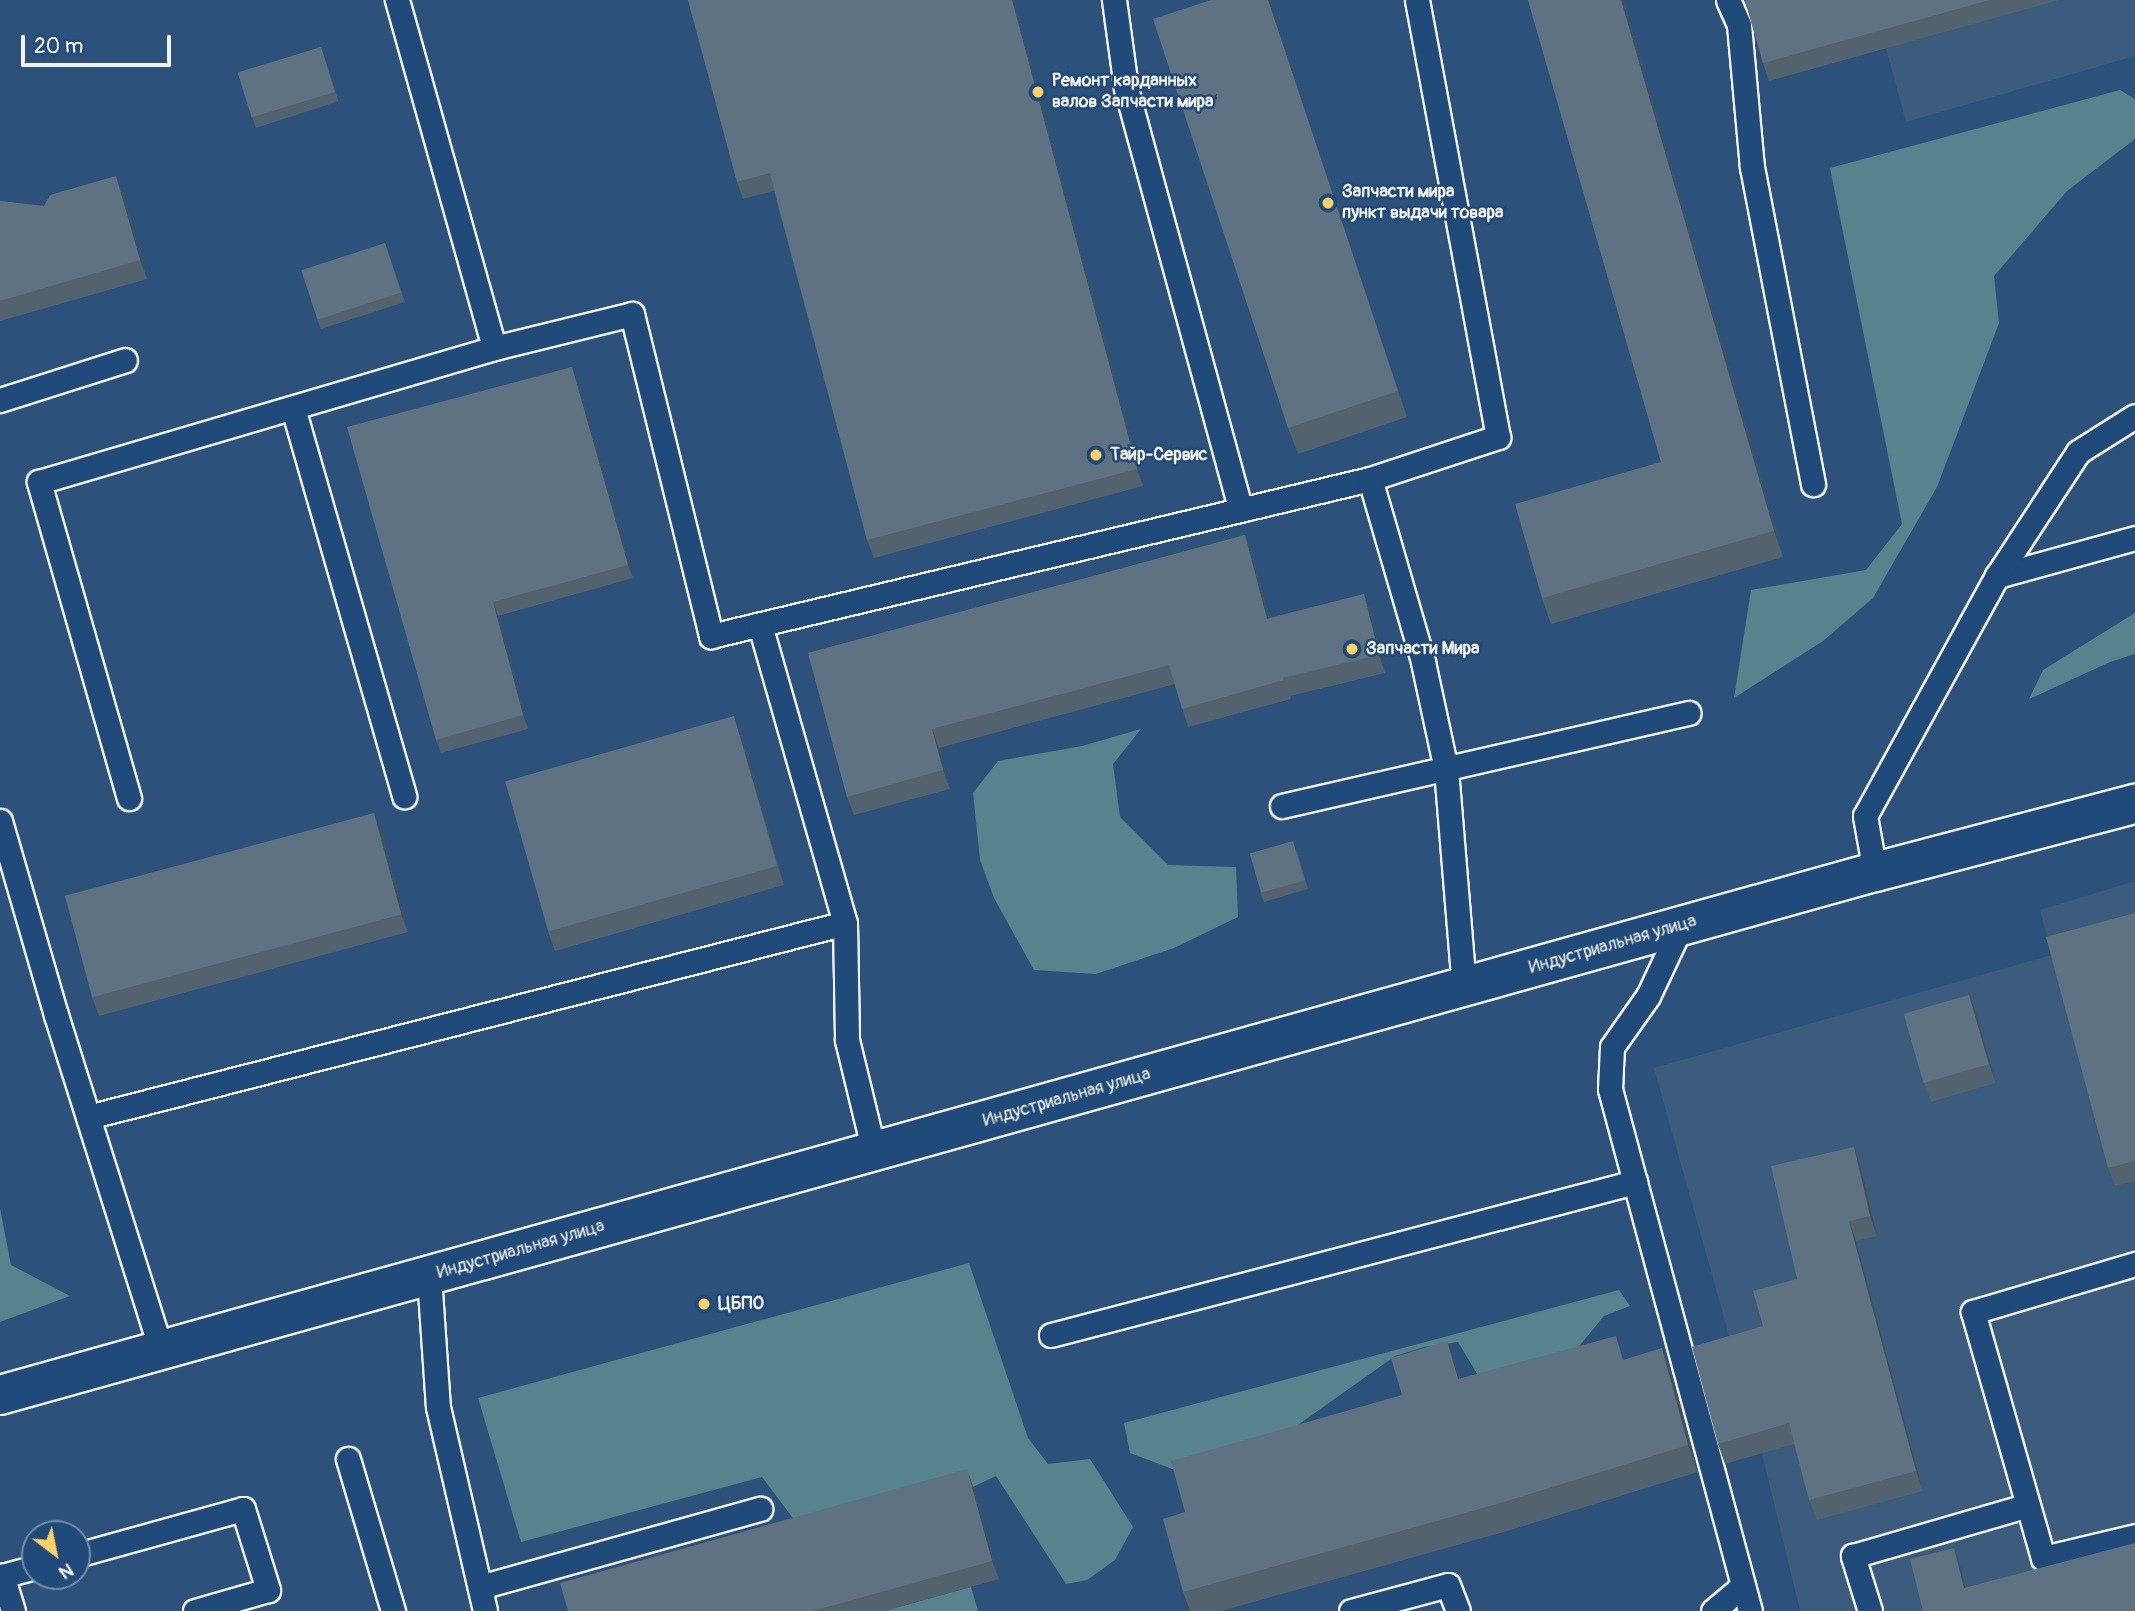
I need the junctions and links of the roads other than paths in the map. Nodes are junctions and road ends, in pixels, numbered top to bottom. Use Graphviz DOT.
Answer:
graph roads {
  1 [pos="397,0"];
  2 [pos="1114,0"];
  3 [pos="1417,0"];
  4 [pos="1728,0"];
  5 [pos="494,348"];
  6 [pos="125,360"];
  7 [pos="0,400"];
  8 [pos="293,408"];
  9 [pos="2135,416"];
  10 [pos="1370,479"];
  11 [pos="1813,484"];
  12 [pos="1241,510"];
  13 [pos="2135,538"];
  14 [pos="1997,576"];
  15 [pos="760,625"];
  16 [pos="1689,713"];
  17 [pos="1446,769"];
  18 [pos="404,796"];
  19 [pos="129,798"];
  20 [pos="2135,804"];
  21 [pos="1282,806"];
  22 [pos="0,821"];
  23 [pos="1875,872"];
  24 [pos="845,923"];
  25 [pos="1681,926"];
  26 [pos="1464,986"];
  27 [pos="88,1117"];
  28 [pos="874,1152"];
  29 [pos="1635,1182"];
  30 [pos="2135,1264"];
  31 [pos="429,1276"];
  32 [pos="1051,1335"];
  33 [pos="161,1350"];
  34 [pos="0,1395"];
  35 [pos="348,1459"];
  36 [pos="2028,1505"];
  37 [pos="760,1509"];
  38 [pos="2135,1536"];
  39 [pos="91,1551"];
  40 [pos="21,1571"];
  41 [pos="480,1587"];
  42 [pos="1742,1587"];
  43 [pos="483,1610"];
  44 [pos="13,1611"];
  45 [pos="195,1611"];
  46 [pos="393,1611"];
  47 [pos="1351,1611"];
  48 [pos="1458,1611"];
  49 [pos="1713,1611"];
  50 [pos="1750,1611"];
  51 [pos="1870,1611"];
  1 -- 5 [label="lane"];
  2 -- 12 [label="lane"];
  3 -- 10 [label="lane"];
  4 -- 11 [label="lane"];
  5 -- 8 [label="lane"];
  5 -- 15 [label="lane"];
  6 -- 7 [label="lane"];
  8 -- 18 [label="lane"];
  8 -- 19 [label="lane"];
  9 -- 14 [label="lane"];
  10 -- 12 [label="lane"];
  10 -- 17 [label="lane"];
  12 -- 15 [label="lane"];
  13 -- 14 [label="lane"];
  14 -- 23 [label="lane"];
  15 -- 24 [label="lane"];
  16 -- 17 [label="lane"];
  17 -- 21 [label="lane"];
  17 -- 26 [label="lane"];
  20 -- 23 [label="main road, Индустриальная улица"];
  22 -- 27 [label="lane"];
  23 -- 25 [label="main road, Индустриальная улица"];
  24 -- 27 [label="lane"];
  24 -- 28 [label="lane"];
  25 -- 26 [label="main road, Индустриальная улица"];
  25 -- 29 [label="lane"];
  26 -- 28 [label="main road, Индустриальная улица"];
  27 -- 33 [label="lane"];
  28 -- 31 [label="main road, Индустриальная улица"];
  29 -- 32 [label="lane"];
  29 -- 42 [label="lane"];
  30 -- 36 [label="lane"];
  31 -- 33 [label="main road, Индустриальная улица"];
  31 -- 41 [label="lane"];
  33 -- 34 [label="main road, Индустриальная улица"];
  35 -- 46 [label="lane"];
  36 -- 38 [label="lane"];
  36 -- 51 [label="lane"];
  37 -- 41 [label="lane"];
  39 -- 45 [label="lane"];
  40 -- 44 [label="lane"];
  41 -- 43 [label="lane"];
  42 -- 49 [label="lane"];
  42 -- 50 [label="lane"];
  47 -- 48 [label="lane"];
}
